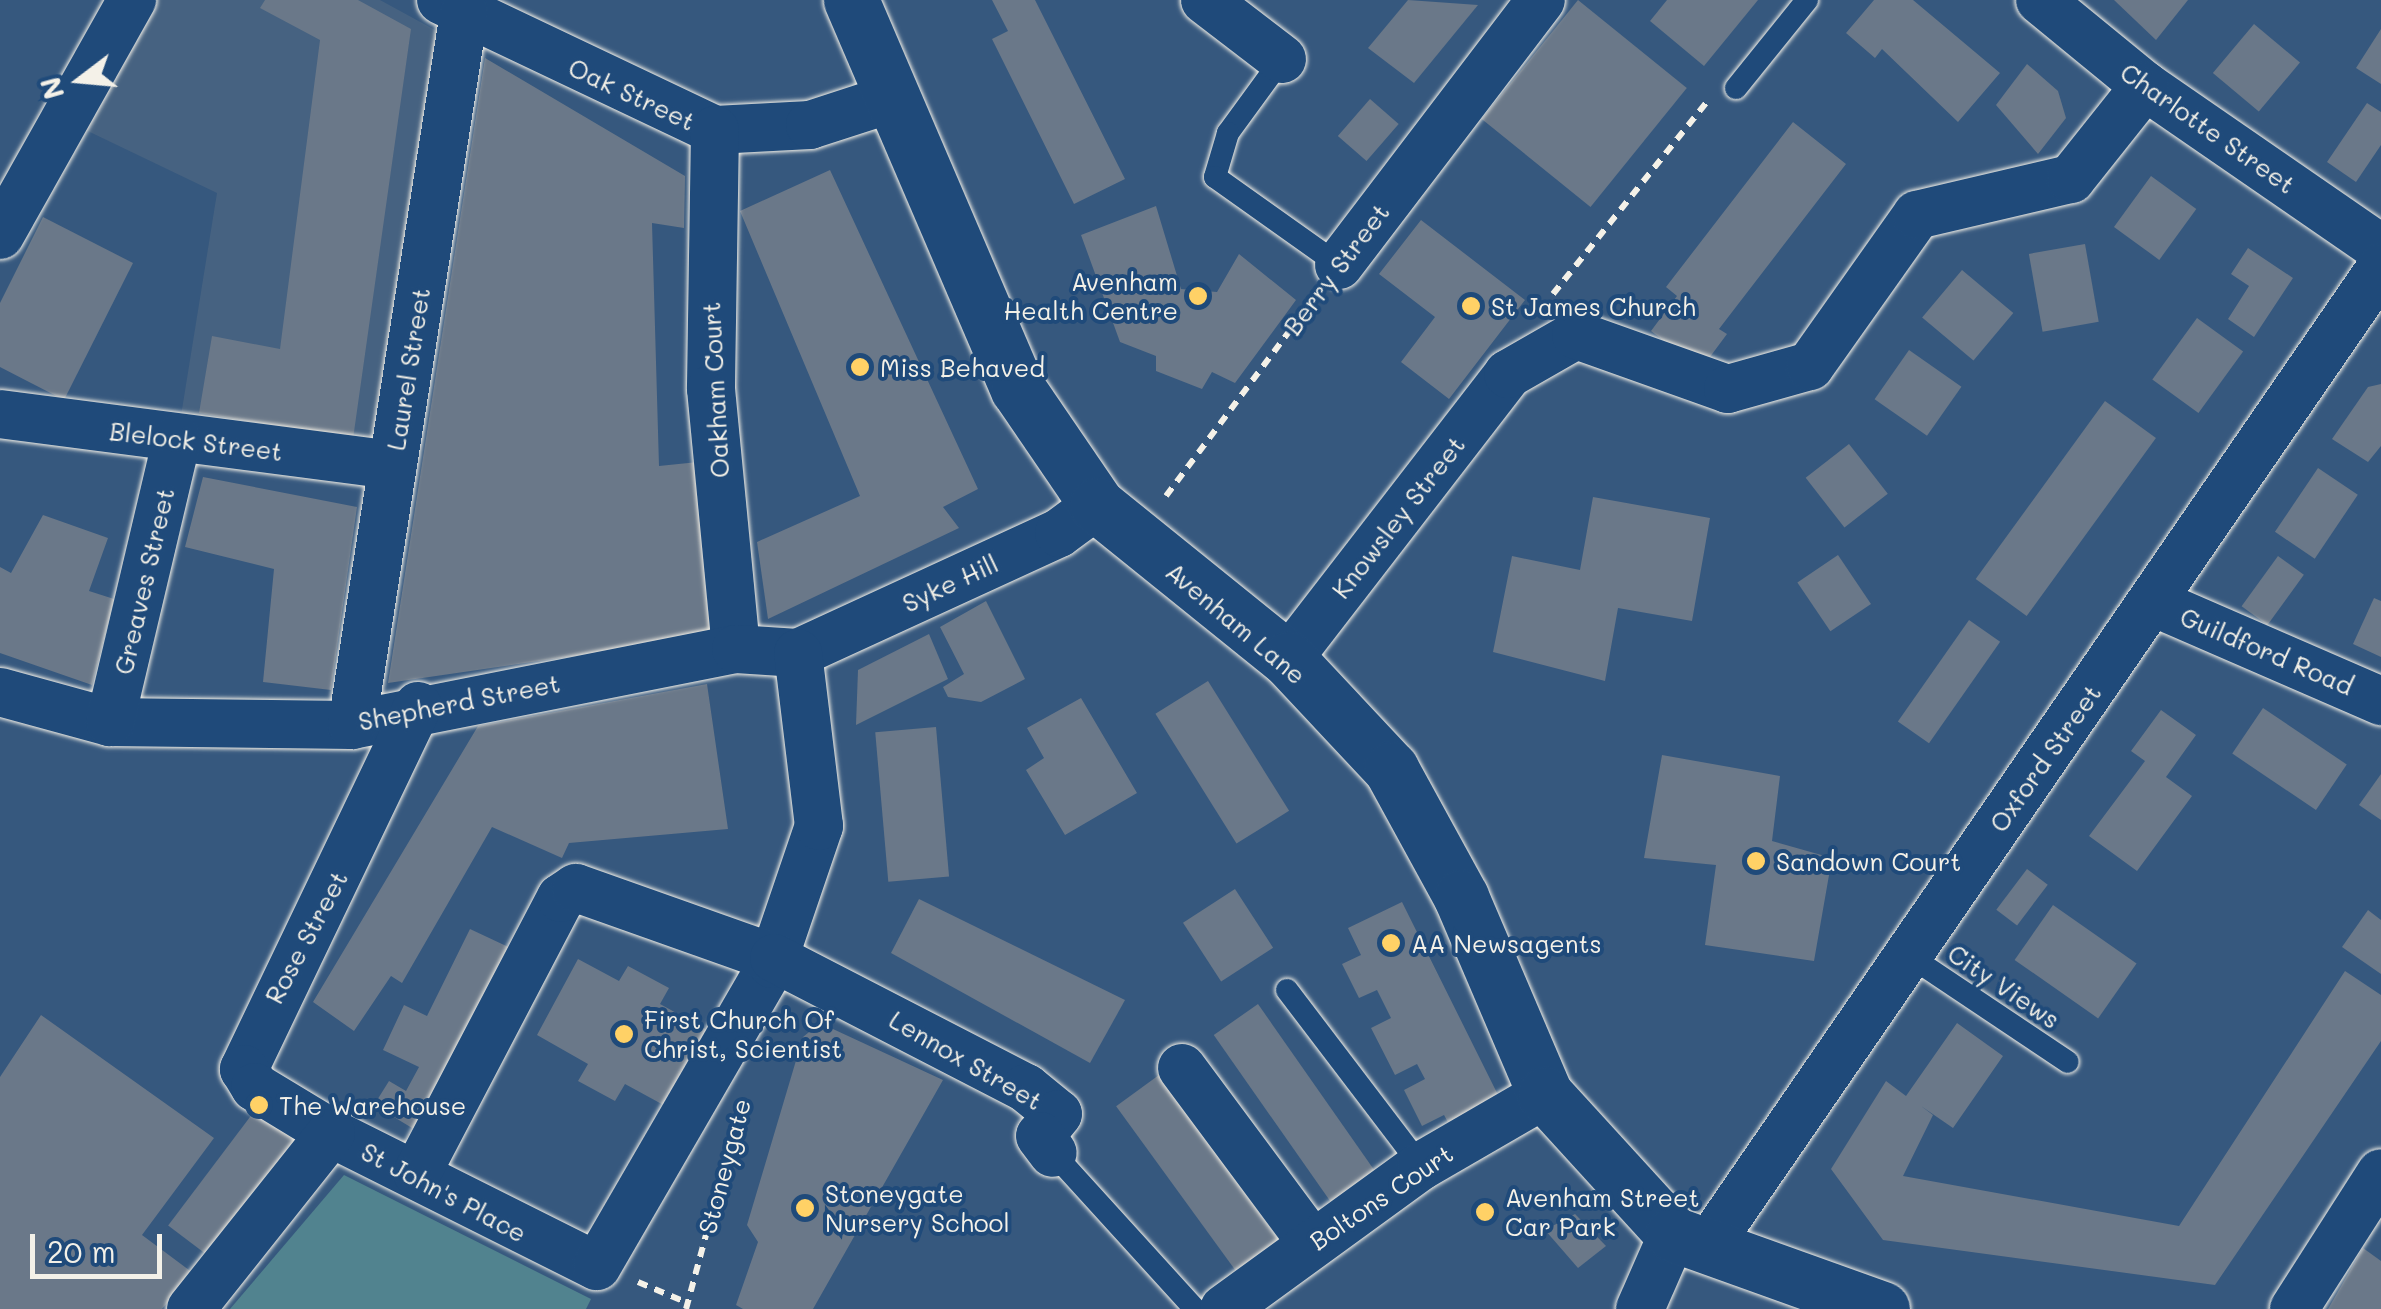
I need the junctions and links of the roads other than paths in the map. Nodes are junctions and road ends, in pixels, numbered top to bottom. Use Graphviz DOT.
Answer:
graph roads {
  1 [pos="132,0"];
  2 [pos="851,0"];
  3 [pos="1204,0"];
  4 [pos="1541,0"];
  5 [pos="1807,0"];
  6 [pos="2040,0"];
  7 [pos="453,6"];
  8 [pos="1282,59"];
  9 [pos="2144,86"];
  10 [pos="1736,88"];
  11 [pos="892,98"];
  12 [pos="715,130"];
  13 [pos="0,235"];
  14 [pos="1339,265"];
  15 [pos="2377,278"];
  16 [pos="0,414"];
  17 [pos="177,439"];
  18 [pos="392,466"];
  19 [pos="1115,522"];
  20 [pos="2153,602"];
  21 [pos="736,649"];
  22 [pos="798,653"];
  23 [pos="1288,660"];
  24 [pos="0,692"];
  25 [pos="2381,701"];
  26 [pos="418,706"];
  27 [pos="110,722"];
  28 [pos="352,725"];
  29 [pos="1908,956"];
  30 [pos="774,958"];
  31 [pos="1287,990"];
  32 [pos="2068,1062"];
  33 [pos="1182,1068"];
  34 [pos="1545,1094"];
  35 [pos="331,1134"];
  36 [pos="1054,1153"];
  37 [pos="1421,1166"];
  38 [pos="418,1173"];
  39 [pos="2381,1174"];
  40 [pos="1690,1240"];
  41 [pos="1312,1243"];
  42 [pos="597,1266"];
  43 [pos="191,1309"];
  44 [pos="1196,1309"];
  45 [pos="1224,1309"];
  46 [pos="1640,1309"];
  47 [pos="1882,1309"];
  48 [pos="2294,1309"];
  1 -- 13 [label="street"];
  2 -- 11 [label="street, Avenham Lane"];
  3 -- 8 [label="street"];
  4 -- 14 [label="street, Berry Street"];
  5 -- 10 [label="lane"];
  6 -- 9 [label="street, Charlotte Street"];
  7 -- 12 [label="street, Oak Street"];
  7 -- 18 [label="street, Laurel Street"];
  8 -- 14 [label="lane"];
  9 -- 15 [label="street, Charlotte Street"];
  9 -- 23 [label="street, Knowsley Street"];
  11 -- 12 [label="street, Oak Street"];
  11 -- 19 [label="street, Avenham Lane"];
  12 -- 21 [label="street, Oakham Court"];
  15 -- 20 [label="street, Oxford Street"];
  16 -- 17 [label="street, Blelock Street"];
  17 -- 18 [label="street, Blelock Street"];
  17 -- 27 [label="street, Greaves Street"];
  18 -- 28 [label="street, Laurel Street"];
  19 -- 22 [label="street, Syke Hill"];
  19 -- 23 [label="street, Avenham Lane"];
  20 -- 25 [label="street, Guildford Road"];
  20 -- 29 [label="street, Oxford Street"];
  21 -- 22 [label="street, Shepherd Street"];
  21 -- 26 [label="street, Shepherd Street"];
  22 -- 30 [label="street, Stoneygate"];
  23 -- 34 [label="street, Avenham Lane"];
  24 -- 27 [label="street, Shepherd Street"];
  26 -- 28 [label="street, Shepherd Street"];
  26 -- 35 [label="street, Rose Street"];
  27 -- 28 [label="street, Shepherd Street"];
  29 -- 32 [label="lane, City Views"];
  29 -- 40 [label="street, Oxford Street"];
  30 -- 36 [label="street, Lennox Street"];
  30 -- 38 [label="street, Lennox Street"];
  30 -- 42 [label="street, Stoneygate"];
  31 -- 37 [label="lane"];
  33 -- 41 [label="street"];
  34 -- 37 [label="street, Boltons Court"];
  34 -- 40 [label="street, Avenham Lane"];
  35 -- 38 [label="street, St John's Place"];
  35 -- 43 [label="street, St John's Place"];
  36 -- 44 [label="lane, Lennox Street"];
  37 -- 41 [label="street, Boltons Court"];
  38 -- 42 [label="street, St John's Place"];
  39 -- 48 [label="street"];
  40 -- 46 [label="street, Oxford Street"];
  40 -- 47 [label="street, Avenham Lane"];
  41 -- 45 [label="street, Boltons Court"];
}
